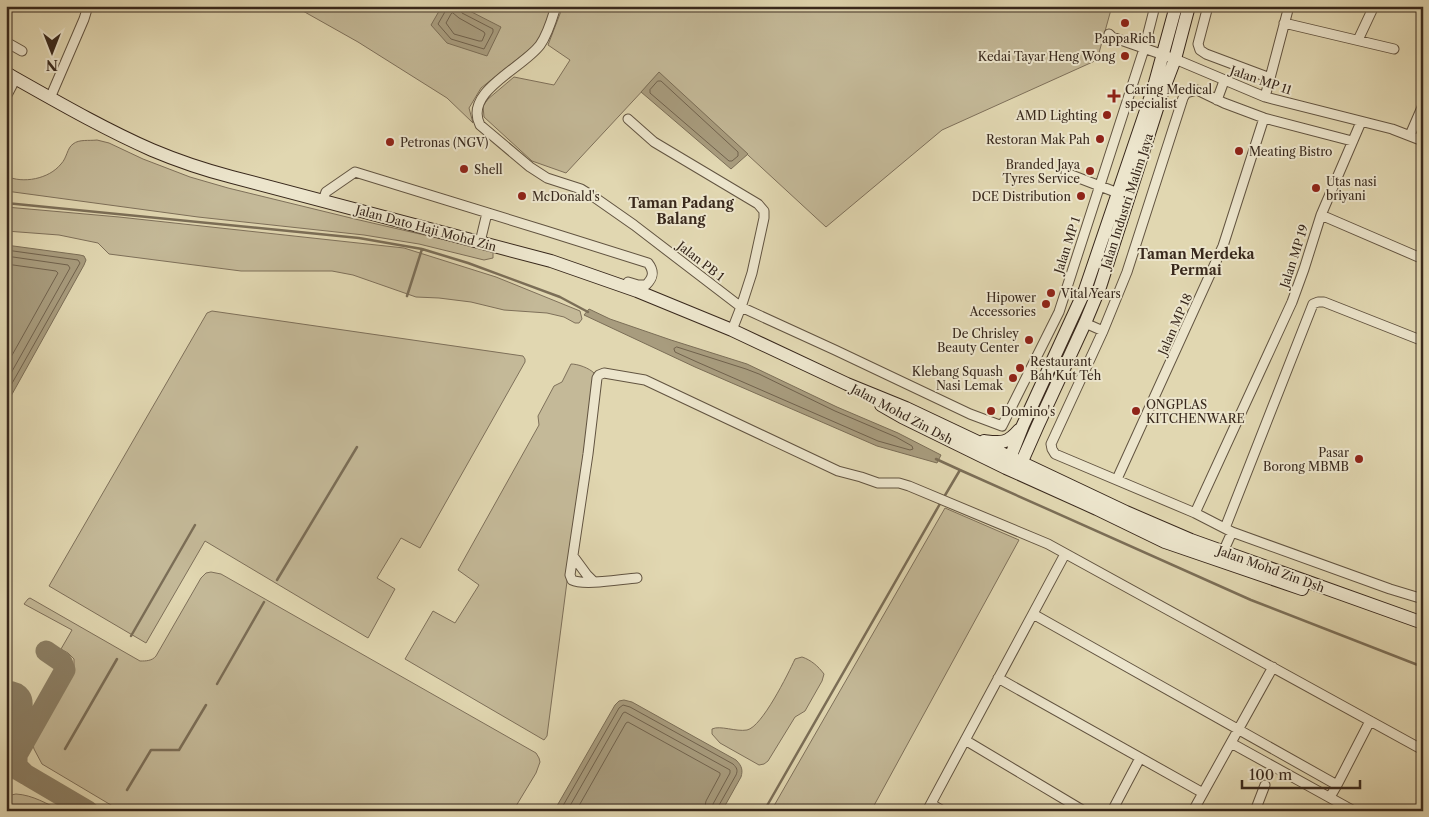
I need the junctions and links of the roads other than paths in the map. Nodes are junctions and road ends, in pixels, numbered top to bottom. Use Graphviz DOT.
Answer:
graph roads {
  1 [pos="88,6"];
  2 [pos="556,6"];
  3 [pos="1155,6"];
  4 [pos="1176,6"];
  5 [pos="1190,6"];
  6 [pos="1208,6"];
  7 [pos="1289,6"];
  8 [pos="1374,6"];
  9 [pos="1284,23"];
  10 [pos="1109,34"];
  11 [pos="1358,40"];
  12 [pos="6,42"];
  13 [pos="1144,48"];
  14 [pos="1394,48"];
  15 [pos="22,51"];
  16 [pos="1169,57"];
  17 [pos="11,76"];
  18 [pos="1270,78"];
  19 [pos="1224,80"];
  20 [pos="6,97"];
  21 [pos="1265,97"];
  22 [pos="50,98"];
  23 [pos="1218,100"];
  24 [pos="1423,105"];
  25 [pos="1264,118"];
  26 [pos="628,119"];
  27 [pos="1361,122"];
  28 [pos="1410,136"];
  29 [pos="1352,141"];
  30 [pos="1423,141"];
  31 [pos="1066,173"];
  32 [pos="1100,186"];
  33 [pos="1118,193"];
  34 [pos="324,200"];
  35 [pos="487,213"];
  36 [pos="1320,216"];
  37 [pos="480,242"];
  38 [pos="1423,259"];
  39 [pos="586,273"];
  40 [pos="741,308"];
  41 [pos="1086,323"];
  42 [pos="732,330"];
  43 [pos="1103,331"];
  44 [pos="1423,341"];
  45 [pos="847,384"];
  46 [pos="1024,425"];
  47 [pos="1038,425"];
  48 [pos="974,440"];
  49 [pos="1014,465"];
  50 [pos="1048,475"];
  51 [pos="1117,479"];
  52 [pos="1195,513"];
  53 [pos="1228,530"];
  54 [pos="1224,552"];
  55 [pos="1065,554"];
  56 [pos="573,556"];
  57 [pos="637,578"];
  58 [pos="594,582"];
  59 [pos="1423,599"];
  60 [pos="1033,614"];
  61 [pos="1420,626"];
  62 [pos="1273,667"];
  63 [pos="998,678"];
  64 [pos="1370,721"];
  65 [pos="1238,729"];
  66 [pos="965,740"];
  67 [pos="1231,743"];
  68 [pos="1423,750"];
  69 [pos="1140,758"];
  70 [pos="1265,785"];
  71 [pos="1337,785"];
  72 [pos="1203,793"];
  73 [pos="1330,797"];
  74 [pos="929,807"];
  75 [pos="943,811"];
  76 [pos="1084,811"];
  77 [pos="1112,811"];
  78 [pos="1193,811"];
  79 [pos="1255,811"];
  80 [pos="1354,811"];
  1 -- 22 [label="street"];
  2 -- 40 [label="street, Jalan PB 1"];
  3 -- 13 [label="street, Jalan MP 1"];
  4 -- 16 [label="main road, Jalan Industri Malim Jaya"];
  5 -- 16 [label="main road, Jalan Industri Malim Jaya"];
  6 -- 18 [label="street"];
  7 -- 9 [label="street"];
  8 -- 11 [label="street"];
  9 -- 11 [label="street"];
  9 -- 18 [label="street"];
  10 -- 13 [label="street, Jalan MP 11"];
  11 -- 14 [label="street"];
  12 -- 15 [label="street"];
  13 -- 16 [label="street, Jalan MP 11"];
  13 -- 32 [label="street, Jalan MP 1"];
  16 -- 19 [label="street, Jalan MP 11"];
  16 -- 33 [label="main road, Jalan Industri Malim Jaya"];
  16 -- 41 [label="main road, Jalan Industri Malim Jaya"];
  17 -- 20 [label="street"];
  17 -- 22 [label="main road, Jalan Dato Haji Mohd Zin"];
  18 -- 21 [label="street"];
  19 -- 21 [label="street, Jalan MP 11"];
  19 -- 23 [label="street"];
  21 -- 27 [label="street, Jalan MP 11"];
  22 -- 34 [label="main road, Jalan Dato Haji Mohd Zin"];
  23 -- 25 [label="street"];
  23 -- 43 [label="street"];
  24 -- 28 [label="street"];
  25 -- 29 [label="street"];
  25 -- 51 [label="street, Jalan MP 18"];
  26 -- 40 [label="street"];
  27 -- 28 [label="street, Jalan MP 11"];
  27 -- 29 [label="street, Jalan MP 19"];
  28 -- 30 [label="street, Jalan MP 11"];
  29 -- 36 [label="street, Jalan MP 19"];
  31 -- 32 [label="street"];
  32 -- 33 [label="street"];
  32 -- 40 [label="street, Jalan MP 1"];
  33 -- 46 [label="main road, Jalan Industri Malim Jaya"];
  34 -- 35 [label="street"];
  34 -- 37 [label="main road, Jalan Dato Haji Mohd Zin"];
  35 -- 37 [label="street"];
  35 -- 39 [label="street"];
  36 -- 38 [label="street"];
  36 -- 52 [label="street, Jalan MP 19"];
  37 -- 39 [label="main road, Jalan Dato Haji Mohd Zin"];
  39 -- 42 [label="main road, Jalan Dato Haji Mohd Zin"];
  40 -- 42 [label="street"];
  41 -- 43 [label="street"];
  41 -- 47 [label="main road, Jalan Industri Malim Jaya"];
  42 -- 45 [label="main road, Jalan Dato Haji Mohd Zin"];
  43 -- 51 [label="street"];
  44 -- 53 [label="street"];
  45 -- 48 [label="main road, Jalan Mohd Zin Dsh"];
  45 -- 49 [label="main road, Jalan Mohd Zin Dsh"];
  46 -- 48 [label="main road"];
  46 -- 49 [label="main road, Jalan Industri Malim Jaya"];
  47 -- 49 [label="main road, Jalan Industri Malim Jaya"];
  47 -- 50 [label="main road"];
  48 -- 49 [label="main road, Jalan Mohd Zin Dsh"];
  49 -- 50 [label="main road, Jalan Mohd Zin Dsh"];
  49 -- 61 [label="main road, Jalan Mohd Zin Dsh"];
  50 -- 54 [label="main road, Jalan Mohd Zin Dsh"];
  51 -- 52 [label="street"];
  52 -- 53 [label="street"];
  53 -- 54 [label="street"];
  53 -- 59 [label="street"];
  54 -- 61 [label="main road, Jalan Mohd Zin Dsh"];
  55 -- 56 [label="street"];
  55 -- 60 [label="street"];
  55 -- 62 [label="street"];
  56 -- 58 [label="street"];
  56 -- 58 [label="street"];
  57 -- 58 [label="street"];
  60 -- 63 [label="street"];
  60 -- 65 [label="street"];
  62 -- 64 [label="street"];
  62 -- 65 [label="street"];
  63 -- 66 [label="street"];
  63 -- 69 [label="street"];
  64 -- 68 [label="street"];
  64 -- 71 [label="street"];
  65 -- 67 [label="street"];
  65 -- 71 [label="street"];
  66 -- 74 [label="street"];
  66 -- 76 [label="street"];
  67 -- 72 [label="street"];
  67 -- 73 [label="street"];
  69 -- 72 [label="street"];
  69 -- 77 [label="street"];
  70 -- 79 [label="street"];
  71 -- 73 [label="street"];
  72 -- 78 [label="street"];
  73 -- 80 [label="street"];
  74 -- 75 [label="street"];
}
